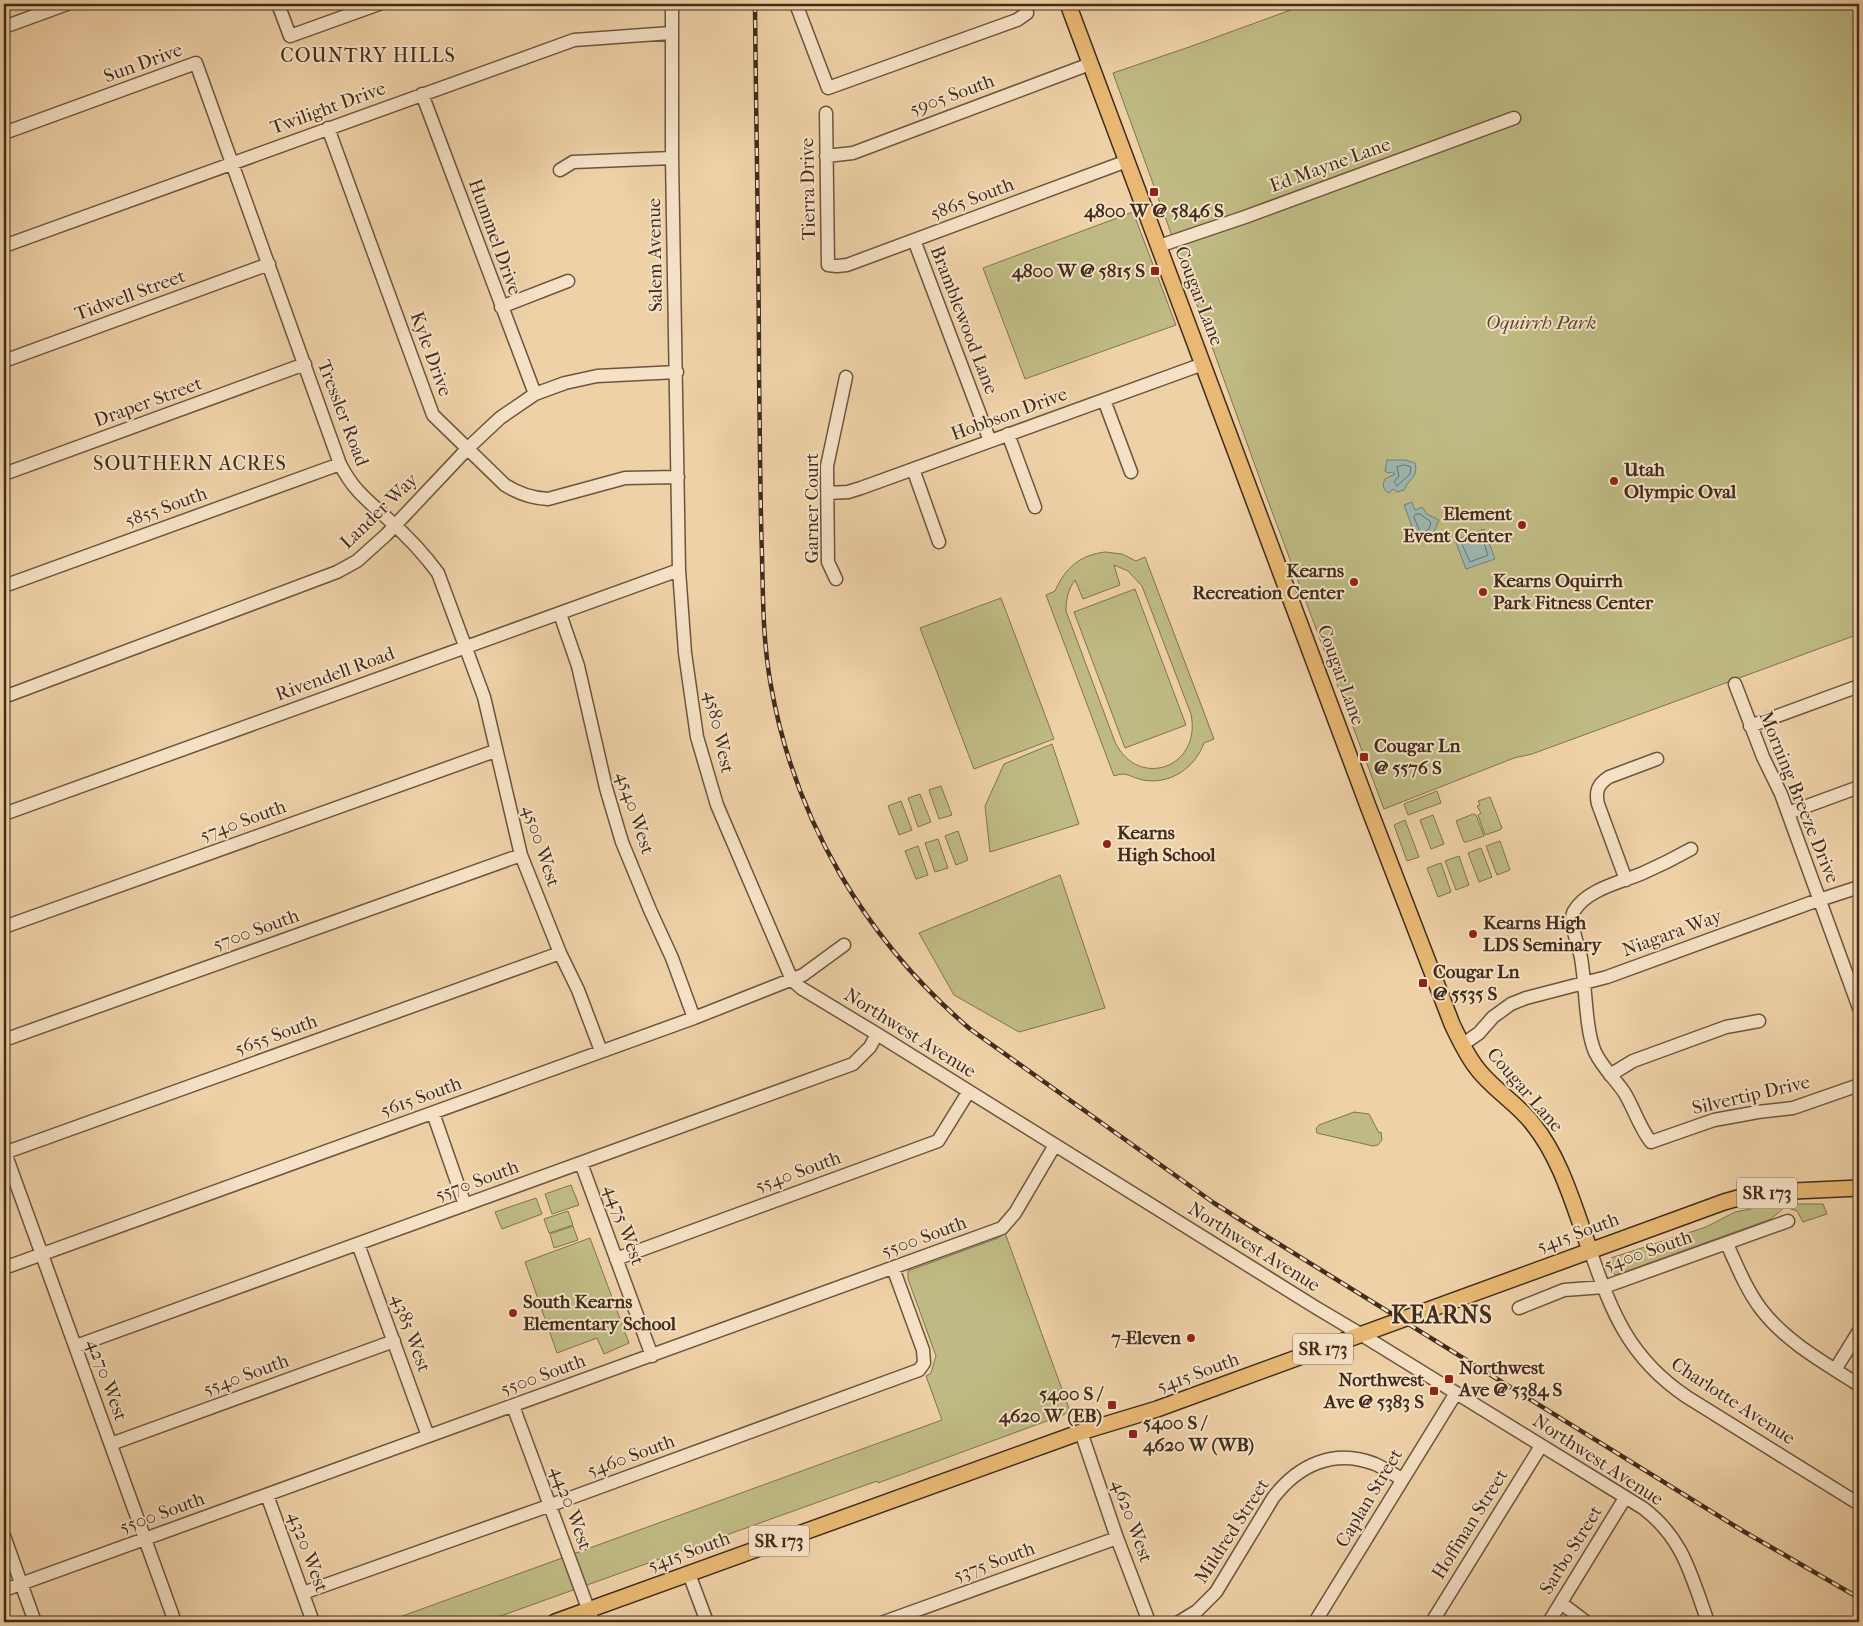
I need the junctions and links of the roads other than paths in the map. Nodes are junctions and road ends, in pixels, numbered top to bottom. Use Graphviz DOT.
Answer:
graph roads {
  1 [pos="68,4"];
  2 [pos="278,4"];
  3 [pos="379,4"];
  4 [pos="672,4"];
  5 [pos="796,4"];
  6 [pos="1068,4"];
  7 [pos="1026,9"];
  8 [pos="4,27"];
  9 [pos="671,33"];
  10 [pos="1090,64"];
  11 [pos="422,94"];
  12 [pos="826,113"];
  13 [pos="1514,118"];
  14 [pos="328,128"];
  15 [pos="4,134"];
  16 [pos="826,156"];
  17 [pos="672,158"];
  18 [pos="1127,161"];
  19 [pos="232,163"];
  20 [pos="560,170"];
  21 [pos="914,240"];
  22 [pos="4,246"];
  23 [pos="1159,246"];
  24 [pos="269,264"];
  25 [pos="828,265"];
  26 [pos="568,281"];
  27 [pos="501,307"];
  28 [pos="4,360"];
  29 [pos="304,364"];
  30 [pos="1203,364"];
  31 [pos="677,372"];
  32 [pos="846,376"];
  33 [pos="535,394"];
  34 [pos="1104,400"];
  35 [pos="1008,434"];
  36 [pos="990,441"];
  37 [pos="468,448"];
  38 [pos="340,464"];
  39 [pos="913,470"];
  40 [pos="1131,472"];
  41 [pos="4,474"];
  42 [pos="678,477"];
  43 [pos="827,494"];
  44 [pos="1035,507"];
  45 [pos="394,525"];
  46 [pos="939,542"];
  47 [pos="679,570"];
  48 [pos="836,579"];
  49 [pos="4,586"];
  50 [pos="560,614"];
  51 [pos="466,647"];
  52 [pos="1735,684"];
  53 [pos="1859,686"];
  54 [pos="4,697"];
  55 [pos="1750,726"];
  56 [pos="495,751"];
  57 [pos="1657,759"];
  58 [pos="1859,787"];
  59 [pos="1788,813"];
  60 [pos="4,814"];
  61 [pos="1691,849"];
  62 [pos="521,855"];
  63 [pos="1626,880"];
  64 [pos="1859,887"];
  65 [pos="1820,901"];
  66 [pos="4,927"];
  67 [pos="844,945"];
  68 [pos="560,953"];
  69 [pos="792,980"];
  70 [pos="1585,983"];
  71 [pos="1856,988"];
  72 [pos="1859,1008"];
  73 [pos="694,1018"];
  74 [pos="1759,1021"];
  75 [pos="877,1034"];
  76 [pos="4,1040"];
  77 [pos="1462,1046"];
  78 [pos="601,1051"];
  79 [pos="1610,1075"];
  80 [pos="1859,1085"];
  81 [pos="969,1091"];
  82 [pos="432,1113"];
  83 [pos="1055,1145"];
  84 [pos="4,1152"];
  85 [pos="582,1163"];
  86 [pos="1859,1188"];
  87 [pos="466,1205"];
  88 [pos="1788,1221"];
  89 [pos="358,1244"];
  90 [pos="1727,1244"];
  91 [pos="1590,1250"];
  92 [pos="41,1254"];
  93 [pos="616,1259"];
  94 [pos="4,1268"];
  95 [pos="892,1268"];
  96 [pos="1604,1287"];
  97 [pos="1519,1308"];
  98 [pos="1859,1331"];
  99 [pos="1362,1335"];
  100 [pos="394,1341"];
  101 [pos="76,1346"];
  102 [pos="652,1356"];
  103 [pos="1835,1370"];
  104 [pos="1859,1384"];
  105 [pos="1456,1393"];
  106 [pos="513,1406"];
  107 [pos="1080,1432"];
  108 [pos="428,1436"];
  109 [pos="111,1444"];
  110 [pos="1541,1446"];
  111 [pos="1402,1479"];
  112 [pos="267,1495"];
  113 [pos="1625,1498"];
  114 [pos="1859,1504"];
  115 [pos="550,1505"];
  116 [pos="4,1536"];
  117 [pos="1117,1538"];
  118 [pos="146,1539"];
  119 [pos="689,1574"];
  120 [pos="21,1584"];
  121 [pos="4,1590"];
  122 [pos="303,1593"];
  123 [pos="1561,1603"];
  124 [pos="591,1616"];
  125 [pos="35,1622"];
  126 [pos="175,1622"];
  127 [pos="313,1622"];
  128 [pos="555,1622"];
  129 [pos="706,1622"];
  130 [pos="884,1622"];
  131 [pos="1149,1622"];
  132 [pos="1178,1622"];
  133 [pos="1315,1622"];
  134 [pos="1432,1622"];
  135 [pos="1549,1622"];
  136 [pos="1586,1622"];
  137 [pos="1708,1622"];
  1 -- 8 [label="street"];
  2 -- 3 [label="street"];
  4 -- 9 [label="street, Salem Avenue"];
  5 -- 7 [label="street"];
  6 -- 10 [label="main road, Cougar Lane"];
  9 -- 11 [label="street, Twilight Drive"];
  9 -- 17 [label="street, Salem Avenue"];
  10 -- 16 [label="street, 5905 South"];
  10 -- 18 [label="main road, Cougar Lane"];
  11 -- 14 [label="street, Twilight Drive"];
  11 -- 27 [label="street, Hummel Drive"];
  12 -- 16 [label="street, Tierra Drive"];
  13 -- 23 [label="street, Ed Mayne Lane"];
  14 -- 19 [label="street, Twilight Drive"];
  14 -- 37 [label="street, Kyle Drive"];
  15 -- 19 [label="street, Sun Drive"];
  16 -- 25 [label="street, Tierra Drive"];
  17 -- 20 [label="street"];
  17 -- 31 [label="street, Salem Avenue"];
  18 -- 21 [label="street, 5865 South"];
  18 -- 23 [label="main road, Cougar Lane"];
  19 -- 22 [label="street, Twilight Drive"];
  19 -- 24 [label="street, Tressler Road"];
  21 -- 25 [label="street, 5865 South"];
  21 -- 36 [label="street, Bramblewood Lane"];
  23 -- 30 [label="main road, Cougar Lane"];
  24 -- 28 [label="street, Tidwell Street"];
  24 -- 29 [label="street, Tressler Road"];
  26 -- 27 [label="street"];
  27 -- 33 [label="street, Hummel Drive"];
  29 -- 38 [label="street, Tressler Road"];
  29 -- 41 [label="street, Draper Street"];
  30 -- 34 [label="street, Hobbson Drive"];
  30 -- 77 [label="main road, Cougar Lane"];
  31 -- 33 [label="street, Lander Way"];
  31 -- 42 [label="street, Salem Avenue"];
  32 -- 43 [label="street, Garner Court"];
  33 -- 37 [label="street, Lander Way"];
  34 -- 35 [label="street, Hobbson Drive"];
  34 -- 40 [label="street"];
  35 -- 36 [label="street, Hobbson Drive"];
  35 -- 44 [label="street"];
  36 -- 39 [label="street, Hobbson Drive"];
  37 -- 42 [label="street, Kyle Drive"];
  37 -- 45 [label="street, Lander Way"];
  38 -- 45 [label="street, Tressler Road"];
  38 -- 49 [label="street, 5855 South"];
  39 -- 43 [label="street, Hobbson Drive"];
  39 -- 46 [label="street"];
  42 -- 47 [label="street, 4580 West"];
  43 -- 48 [label="street, Garner Court"];
  45 -- 51 [label="street, Tressler Road"];
  45 -- 54 [label="street, Lander Way"];
  47 -- 50 [label="street, Rivendell Road"];
  47 -- 69 [label="street, 4580 West"];
  50 -- 51 [label="street, Rivendell Road"];
  50 -- 73 [label="street, 4540 West"];
  51 -- 56 [label="street, 4500 West"];
  51 -- 60 [label="street, Rivendell Road"];
  52 -- 55 [label="street, Morning Breeze Drive"];
  53 -- 55 [label="street"];
  55 -- 59 [label="street, Morning Breeze Drive"];
  56 -- 62 [label="street, 4500 West"];
  56 -- 66 [label="street, 5740 South"];
  57 -- 63 [label="street"];
  58 -- 59 [label="street"];
  59 -- 65 [label="street, Morning Breeze Drive"];
  61 -- 63 [label="street"];
  62 -- 68 [label="street, 4500 West"];
  62 -- 76 [label="street, 5700 South"];
  63 -- 70 [label="street"];
  64 -- 65 [label="street, Niagara Way"];
  65 -- 70 [label="street, Niagara Way"];
  65 -- 71 [label="street, Morning Breeze Drive"];
  67 -- 69 [label="street, 5615 South"];
  68 -- 78 [label="street, 4500 West"];
  68 -- 84 [label="street, 5655 South"];
  69 -- 73 [label="street, 5615 South"];
  69 -- 75 [label="street, Northwest Avenue"];
  70 -- 77 [label="street, Niagara Way"];
  70 -- 79 [label="street"];
  71 -- 72 [label="street, Morning Breeze Drive"];
  73 -- 78 [label="street, 5615 South"];
  74 -- 79 [label="street"];
  75 -- 81 [label="street, Northwest Avenue"];
  75 -- 85 [label="street, 5570 South"];
  77 -- 91 [label="main road, Cougar Lane"];
  78 -- 82 [label="street, 5615 South"];
  79 -- 80 [label="street, Silvertip Drive"];
  81 -- 83 [label="street, Northwest Avenue"];
  81 -- 93 [label="street, 5540 South"];
  82 -- 87 [label="street"];
  82 -- 92 [label="street, 5615 South"];
  83 -- 95 [label="street, 5500 South"];
  83 -- 99 [label="street, Northwest Avenue"];
  84 -- 92 [label="street, 4270 West"];
  85 -- 87 [label="street, 5570 South"];
  85 -- 93 [label="street, 4475 West"];
  86 -- 91 [label="main road, 5415 South / SR 173"];
  87 -- 89 [label="street, 5570 South"];
  88 -- 90 [label="street, 5400 South"];
  89 -- 100 [label="street, 4385 West"];
  89 -- 101 [label="street, 5570 South"];
  90 -- 96 [label="street, 5400 South"];
  90 -- 103 [label="street"];
  91 -- 96 [label="street, Charlotte Avenue"];
  91 -- 99 [label="main road, 5415 South / SR 173"];
  92 -- 94 [label="street, 5615 South"];
  92 -- 101 [label="street, 4270 West"];
  93 -- 102 [label="street, 4475 West"];
  95 -- 102 [label="street, 5500 South"];
  95 -- 115 [label="street, 5460 South"];
  96 -- 97 [label="street, 5400 South"];
  96 -- 114 [label="street, Charlotte Avenue"];
  98 -- 103 [label="street"];
  99 -- 105 [label="street, Northwest Avenue"];
  99 -- 107 [label="main road, 5415 South / SR 173"];
  100 -- 108 [label="street, 4385 West"];
  100 -- 109 [label="street, 5540 South"];
  101 -- 109 [label="street, 4270 West"];
  102 -- 106 [label="street, 5500 South"];
  103 -- 104 [label="street"];
  105 -- 110 [label="street, Northwest Avenue"];
  105 -- 111 [label="street, Caplan Street"];
  106 -- 108 [label="street, 5500 South"];
  106 -- 115 [label="street, 4420 West"];
  107 -- 117 [label="street, 4620 West"];
  107 -- 119 [label="main road, 5415 South / SR 173"];
  108 -- 112 [label="street, 5500 South"];
  109 -- 118 [label="street, 4270 West"];
  110 -- 113 [label="street, Northwest Avenue"];
  110 -- 134 [label="street, Hoffman Street"];
  111 -- 132 [label="street, Mildred Street"];
  111 -- 133 [label="street, Caplan Street"];
  112 -- 118 [label="street, 5500 South"];
  112 -- 122 [label="street, 4320 West"];
  113 -- 123 [label="street, Sarbo Street"];
  113 -- 137 [label="street, Northwest Avenue"];
  115 -- 122 [label="street, 5460 South"];
  115 -- 124 [label="street, 4420 West"];
  116 -- 120 [label="street"];
  117 -- 130 [label="street, 5375 South"];
  117 -- 131 [label="street, 4620 West"];
  118 -- 120 [label="street, 5500 South"];
  118 -- 126 [label="street, 4270 West"];
  119 -- 124 [label="main road, 5415 South / SR 173"];
  119 -- 129 [label="street"];
  120 -- 121 [label="street, 5500 South"];
  120 -- 125 [label="street"];
  122 -- 127 [label="street, 4320 West"];
  123 -- 135 [label="street, Sarbo Street"];
  123 -- 136 [label="street"];
  124 -- 128 [label="main road, 5415 South / SR 173"];
}
